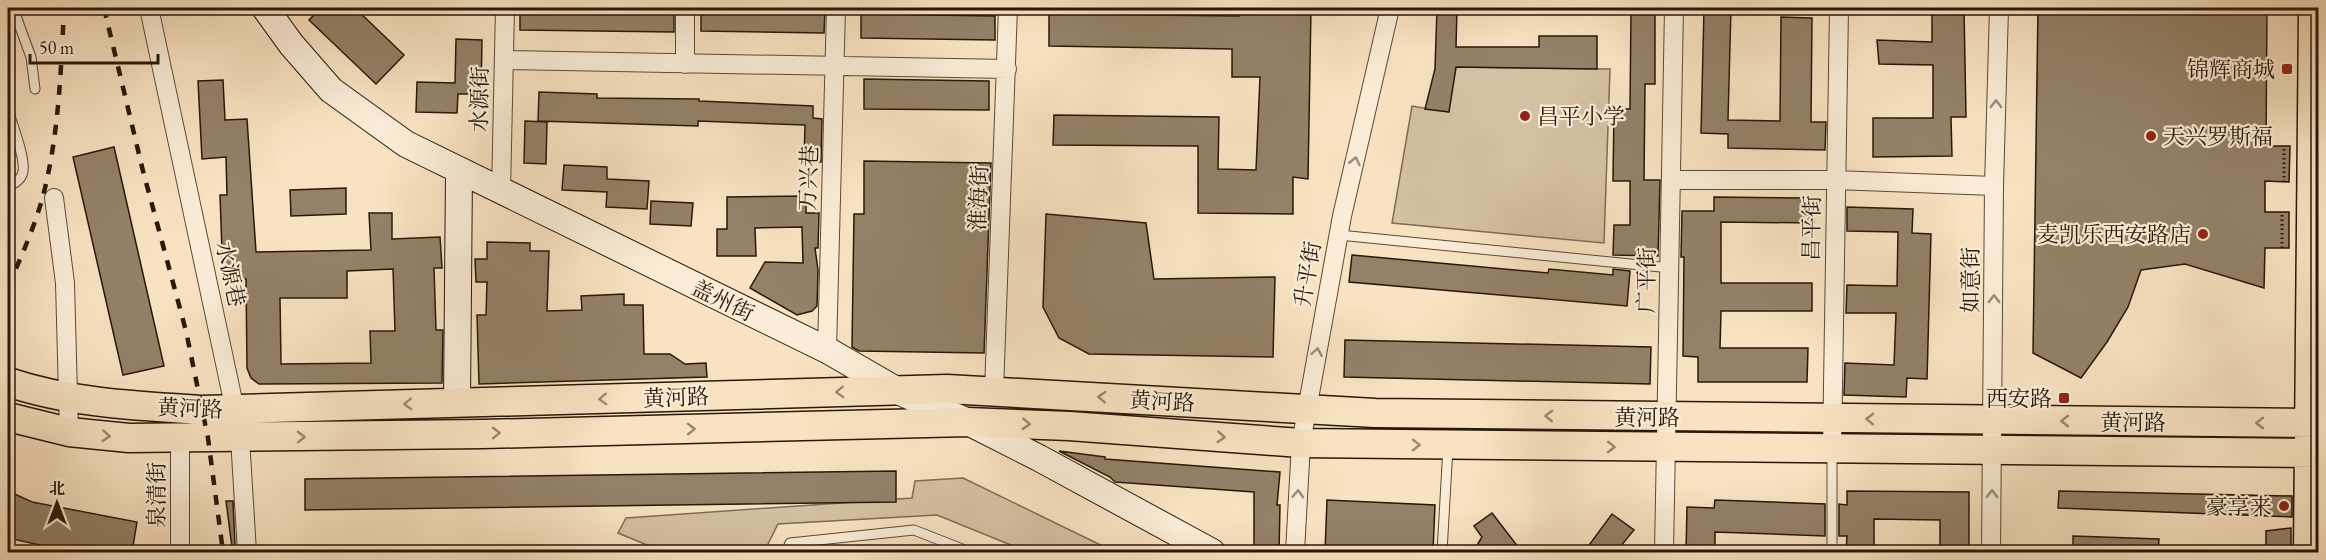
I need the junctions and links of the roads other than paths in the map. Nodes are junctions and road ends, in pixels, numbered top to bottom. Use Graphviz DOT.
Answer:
graph roads {
  1 [pos="13,8"];
  2 [pos="149,8"];
  3 [pos="265,8"];
  4 [pos="505,8"];
  5 [pos="685,8"];
  6 [pos="836,8"];
  7 [pos="1008,8"];
  8 [pos="1390,8"];
  9 [pos="1674,8"];
  10 [pos="1839,8"];
  11 [pos="1999,8"];
  12 [pos="2313,8"];
  13 [pos="504,60"];
  14 [pos="685,64"];
  15 [pos="836,66"];
  16 [pos="1007,69"];
  17 [pos="35,89"];
  18 [pos="8,110"];
  19 [pos="459,171"];
  20 [pos="1671,180"];
  21 [pos="1835,180"];
  22 [pos="1994,186"];
  23 [pos="8,187"];
  24 [pos="501,192"];
  25 [pos="54,198"];
  26 [pos="1339,235"];
  27 [pos="1671,268"];
  28 [pos="827,350"];
  29 [pos="8,382"];
  30 [pos="898,391"];
  31 [pos="994,391"];
  32 [pos="67,397"];
  33 [pos="457,402"];
  34 [pos="235,410"];
  35 [pos="1307,410"];
  36 [pos="8,417"];
  37 [pos="1666,417"];
  38 [pos="1833,419"];
  39 [pos="1993,420"];
  40 [pos="968,422"];
  41 [pos="2314,423"];
  42 [pos="69,432"];
  43 [pos="180,438"];
  44 [pos="240,438"];
  45 [pos="1301,443"];
  46 [pos="1448,446"];
  47 [pos="1666,448"];
  48 [pos="1832,449"];
  49 [pos="1993,449"];
  50 [pos="2314,453"];
  51 [pos="180,552"];
  52 [pos="247,552"];
  53 [pos="786,552"];
  54 [pos="970,552"];
  55 [pos="1212,552"];
  56 [pos="1295,552"];
  57 [pos="1442,552"];
  58 [pos="1664,552"];
  59 [pos="1832,552"];
  60 [pos="1991,552"];
  61 [pos="2308,552"];
  1 -- 17 [label="lane"];
  2 -- 34 [label="street, 水源巷"];
  3 -- 19 [label="street, 盖州街"];
  4 -- 13 [label="street, 水源街"];
  5 -- 14 [label="street"];
  6 -- 15 [label="street, 万兴巷"];
  7 -- 16 [label="street, 淮海街"];
  26 -- 8 [label="street, 升平街, one-way"];
  9 -- 20 [label="street, 广平街"];
  10 -- 21 [label="street, 昌平街"];
  22 -- 11 [label="street, 如意街, one-way"];
  12 -- 41 [label="main road"];
  13 -- 14 [label="street"];
  13 -- 24 [label="street, 水源街"];
  14 -- 15 [label="street"];
  15 -- 16 [label="street"];
  15 -- 28 [label="street, 万兴巷"];
  16 -- 31 [label="street, 淮海街"];
  18 -- 23 [label="lane"];
  19 -- 24 [label="street, 盖州街"];
  19 -- 33 [label="street"];
  20 -- 21 [label="street"];
  20 -- 27 [label="street, 广平街"];
  21 -- 22 [label="street"];
  21 -- 38 [label="street, 昌平街"];
  39 -- 22 [label="street, 如意街, one-way"];
  24 -- 28 [label="street, 盖州街"];
  25 -- 32 [label="street"];
  26 -- 27 [label="lane"];
  35 -- 26 [label="street, 升平街, one-way"];
  27 -- 37 [label="street, 广平街"];
  28 -- 30 [label="street, 盖州街"];
  29 -- 32 [label="main road, 黄河路"];
  30 -- 31 [label="main road, 黄河路"];
  30 -- 33 [label="main road, 黄河路, one-way"];
  30 -- 40 [label="street, 盖州街"];
  35 -- 31 [label="main road, 黄河路, one-way"];
  32 -- 34 [label="main road, 黄河路"];
  32 -- 42 [label="street"];
  33 -- 34 [label="main road, 黄河路, one-way"];
  34 -- 44 [label="street, 水源巷"];
  37 -- 35 [label="main road, 黄河路, one-way"];
  35 -- 45 [label="street, 升平街"];
  36 -- 42 [label="main road, 黄河路"];
  37 -- 38 [label="main road, 黄河路"];
  37 -- 47 [label="street, 广平街"];
  39 -- 38 [label="main road, 黄河路, one-way"];
  38 -- 48 [label="street, 昌平街"];
  41 -- 39 [label="main road, 黄河路, one-way"];
  39 -- 49 [label="street, 如意街"];
  44 -- 40 [label="main road, 黄河路, one-way"];
  40 -- 45 [label="main road, 黄河路, one-way"];
  40 -- 55 [label="street, 盖州街"];
  41 -- 50 [label="main road"];
  42 -- 43 [label="main road, 黄河路, one-way"];
  43 -- 44 [label="main road, 黄河路"];
  43 -- 51 [label="street, 泉清街"];
  44 -- 52 [label="street, 水源巷"];
  45 -- 46 [label="main road, 黄河路, one-way"];
  56 -- 45 [label="street, 升平街, one-way"];
  46 -- 47 [label="main road, 黄河路, one-way"];
  46 -- 57 [label="lane"];
  47 -- 48 [label="main road, 黄河路"];
  47 -- 58 [label="street, 广平街"];
  48 -- 49 [label="main road, 黄河路"];
  48 -- 59 [label="lane"];
  49 -- 50 [label="main road, 黄河路"];
  60 -- 49 [label="street, 如意街, one-way"];
  50 -- 61 [label="main road"];
  53 -- 54 [label="lane"];
}
